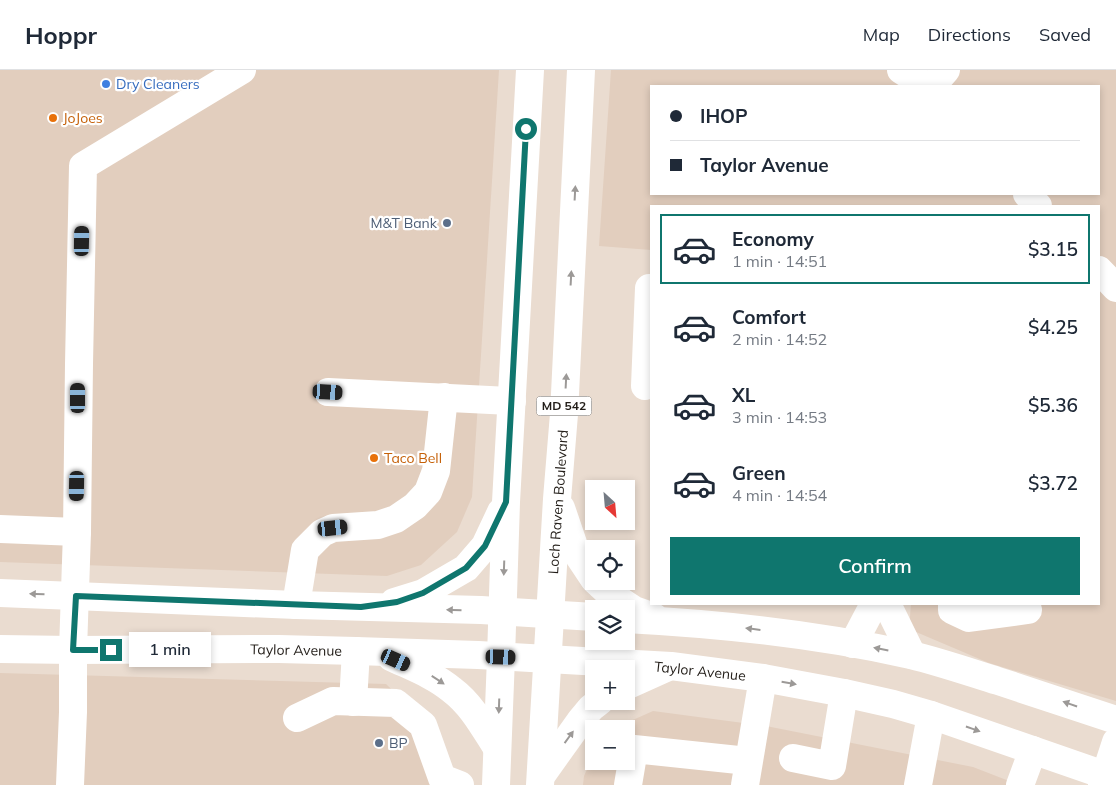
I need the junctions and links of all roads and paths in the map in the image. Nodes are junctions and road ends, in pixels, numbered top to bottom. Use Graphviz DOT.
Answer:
graph roads {
  1 [pos="242,70"];
  2 [pos="530,70"];
  3 [pos="581,70"];
  4 [pos="901,70"];
  5 [pos="946,70"];
  6 [pos="924,85"];
  7 [pos="933,85"];
  8 [pos="1028,195"];
  9 [pos="1037,205"];
  10 [pos="1100,271"];
  11 [pos="650,288"];
  12 [pos="1116,288"];
  13 [pos="645,386"];
  14 [pos="328,392"];
  15 [pos="444,397"];
  16 [pos="512,401"];
  17 [pos="557,499"];
  18 [pos="506,502"];
  19 [pos="0,529"];
  20 [pos="77,532"];
  21 [pos="585,565"];
  22 [pos="606,590"];
  23 [pos="0,592"];
  24 [pos="76,596"];
  25 [pos="296,605"];
  26 [pos="873,605"];
  27 [pos="887,605"];
  28 [pos="952,605"];
  29 [pos="361,607"];
  30 [pos="1028,610"];
  31 [pos="502,612"];
  32 [pos="550,615"];
  33 [pos="585,617"];
  34 [pos="635,619"];
  35 [pos="667,621"];
  36 [pos="853,644"];
  37 [pos="0,649"];
  38 [pos="73,650"];
  39 [pos="367,651"];
  40 [pos="912,656"];
  41 [pos="501,657"];
  42 [pos="548,659"];
  43 [pos="671,666"];
  44 [pos="763,678"];
  45 [pos="635,682"];
  46 [pos="844,693"];
  47 [pos="353,702"];
  48 [pos="589,710"];
  49 [pos="931,715"];
  50 [pos="297,718"];
  51 [pos="1116,720"];
  52 [pos="1116,742"];
  53 [pos="497,748"];
  54 [pos="1033,750"];
  55 [pos="792,758"];
  56 [pos="746,773"];
  57 [pos="540,780"];
  58 [pos="1108,780"];
  59 [pos="70,785"];
  60 [pos="460,785"];
  61 [pos="496,785"];
  62 [pos="628,785"];
  63 [pos="918,785"];
  64 [pos="1020,785"];
  1 -- 20 [label="main road"];
  2 -- 16 [label="main road"];
  17 -- 3 [label="main road, Loch Raven Boulevard / MD 542, one-way"];
  4 -- 6 [label="main road"];
  5 -- 7 [label="main road"];
  8 -- 9 [label="main road"];
  10 -- 12 [label="main road"];
  11 -- 13 [label="main road"];
  14 -- 15 [label="main road"];
  15 -- 16 [label="main road"];
  15 -- 25 [label="main road"];
  16 -- 18 [label="main road"];
  17 -- 21 [label="main road"];
  17 -- 32 [label="main road, Loch Raven Boulevard / MD 542"];
  18 -- 29 [label="main road"];
  18 -- 31 [label="main road, one-way"];
  19 -- 20 [label="main road"];
  20 -- 24 [label="main road"];
  22 -- 35 [label="main road"];
  24 -- 23 [label="main road, one-way"];
  24 -- 25 [label="main road"];
  24 -- 38 [label="main road"];
  25 -- 29 [label="main road"];
  26 -- 36 [label="main road"];
  27 -- 40 [label="main road"];
  28 -- 30 [label="main road"];
  31 -- 29 [label="main road, one-way"];
  31 -- 32 [label="main road"];
  31 -- 41 [label="main road"];
  32 -- 33 [label="main road"];
  32 -- 42 [label="main road, Loch Raven Boulevard / MD 542"];
  34 -- 35 [label="main road"];
  36 -- 35 [label="main road, one-way"];
  40 -- 36 [label="main road, one-way"];
  37 -- 38 [label="main road, Taylor Avenue"];
  38 -- 39 [label="main road, Taylor Avenue"];
  38 -- 59 [label="main road"];
  39 -- 41 [label="main road, Taylor Avenue"];
  39 -- 47 [label="main road"];
  39 -- 53 [label="main road, one-way"];
  51 -- 40 [label="main road, one-way"];
  41 -- 42 [label="main road, Taylor Avenue"];
  41 -- 53 [label="main road, one-way"];
  42 -- 43 [label="main road, Taylor Avenue"];
  42 -- 57 [label="main road, Loch Raven Boulevard / MD 542"];
  43 -- 44 [label="main road, Taylor Avenue"];
  43 -- 45 [label="main road"];
  44 -- 46 [label="main road, Taylor Avenue, one-way"];
  44 -- 56 [label="main road"];
  46 -- 49 [label="main road, Taylor Avenue"];
  46 -- 55 [label="main road"];
  47 -- 50 [label="main road"];
  47 -- 60 [label="main road"];
  57 -- 48 [label="main road, one-way"];
  49 -- 54 [label="main road, Taylor Avenue, one-way"];
  49 -- 63 [label="main road"];
  52 -- 58 [label="main road"];
  53 -- 61 [label="main road"];
  54 -- 58 [label="main road, Taylor Avenue"];
  54 -- 64 [label="main road"];
  56 -- 62 [label="main road"];
}
